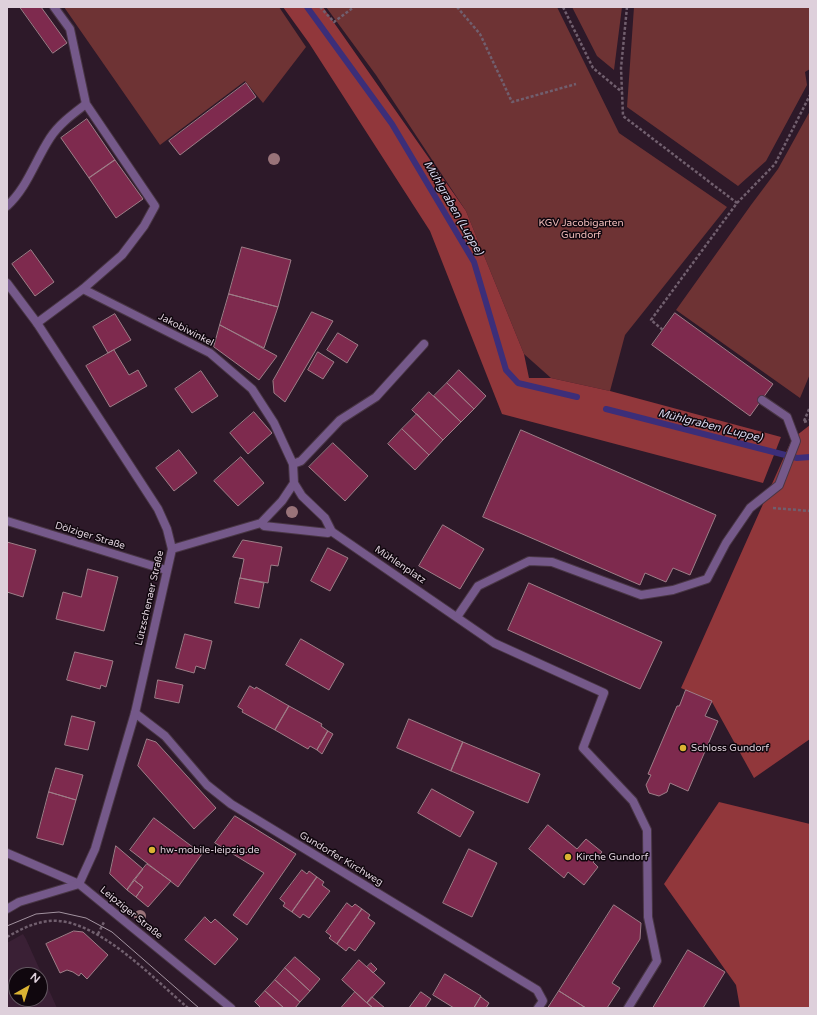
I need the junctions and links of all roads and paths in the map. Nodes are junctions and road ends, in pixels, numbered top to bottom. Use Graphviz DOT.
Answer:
graph roads {
  1 [pos="54,7"];
  2 [pos="320,7"];
  3 [pos="354,7"];
  4 [pos="457,7"];
  5 [pos="563,7"];
  6 [pos="627,7"];
  7 [pos="576,84"];
  8 [pos="622,92"];
  9 [pos="810,95"];
  10 [pos="86,104"];
  11 [pos="737,203"];
  12 [pos="7,206"];
  13 [pos="7,282"];
  14 [pos="83,289"];
  15 [pos="37,323"];
  16 [pos="663,330"];
  17 [pos="424,344"];
  18 [pos="762,400"];
  19 [pos="810,420"];
  20 [pos="804,422"];
  21 [pos="293,464"];
  22 [pos="294,483"];
  23 [pos="750,508"];
  24 [pos="810,511"];
  25 [pos="7,521"];
  26 [pos="261,523"];
  27 [pos="331,531"];
  28 [pos="172,549"];
  29 [pos="166,570"];
  30 [pos="457,617"];
  31 [pos="135,713"];
  32 [pos="7,853"];
  33 [pos="80,884"];
  34 [pos="7,909"];
  35 [pos="7,937"];
  36 [pos="188,1008"];
  37 [pos="231,1008"];
  38 [pos="538,1008"];
  39 [pos="628,1008"];
  1 -- 10 [label="street"];
  2 -- 3 [label="path"];
  4 -- 7 [label="path"];
  5 -- 8 [label="path"];
  6 -- 8 [label="path"];
  8 -- 11 [label="path"];
  9 -- 11 [label="path"];
  10 -- 12 [label="street"];
  10 -- 14 [label="street"];
  11 -- 16 [label="path"];
  13 -- 15 [label="street, Lützschenaer Straße"];
  14 -- 15 [label="street"];
  14 -- 21 [label="street, Jakobiwinkel"];
  15 -- 28 [label="street, Lützschenaer Straße"];
  17 -- 21 [label="street"];
  18 -- 23 [label="street"];
  19 -- 20 [label="path"];
  21 -- 22 [label="street, Jakobiwinkel"];
  22 -- 26 [label="street"];
  22 -- 27 [label="street, Mühlenplatz"];
  23 -- 24 [label="path"];
  23 -- 30 [label="street"];
  25 -- 29 [label="street, Dölziger Straße"];
  26 -- 27 [label="street"];
  26 -- 28 [label="street"];
  27 -- 30 [label="street, Mühlenplatz"];
  28 -- 29 [label="street, Lützschenaer Straße"];
  29 -- 31 [label="street, Lützschenaer Straße"];
  30 -- 39 [label="street, Mühlenplatz"];
  31 -- 33 [label="street, Lützschenaer Straße"];
  31 -- 38 [label="street, Gundorfer Kirchweg"];
  32 -- 33 [label="street, Leipziger Straße"];
  33 -- 34 [label="street"];
  33 -- 37 [label="street, Leipziger Straße"];
  35 -- 36 [label="path"];
}
